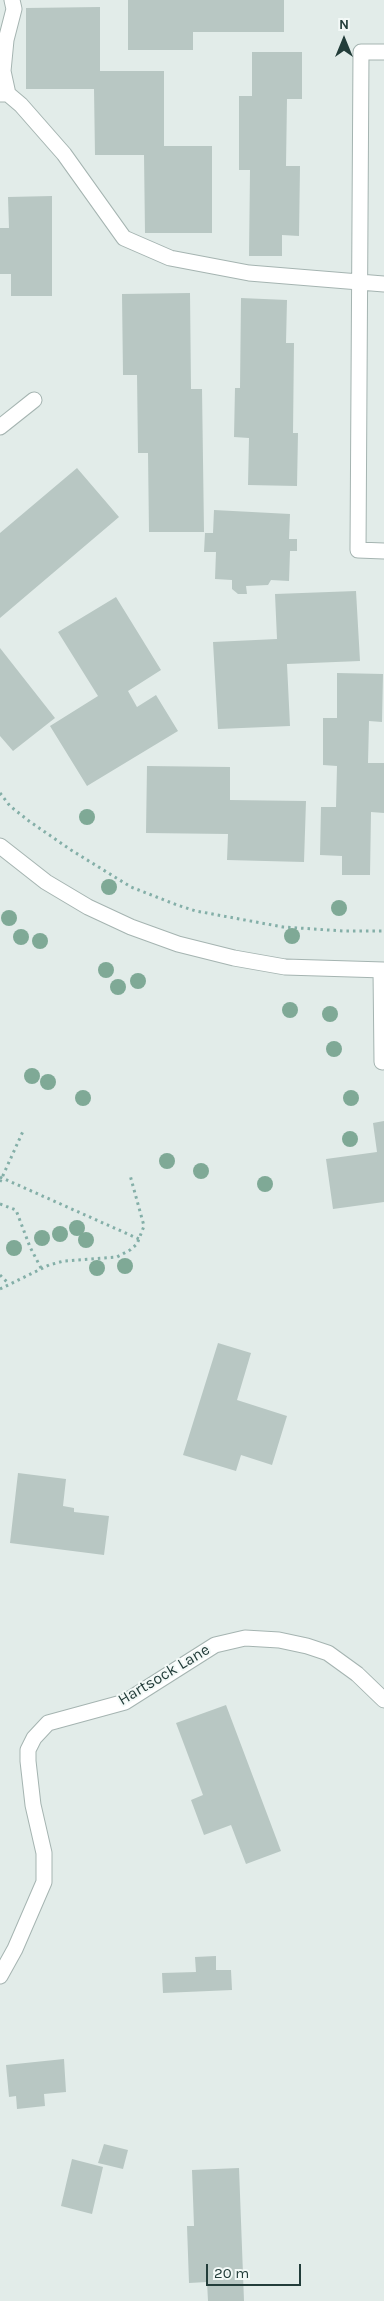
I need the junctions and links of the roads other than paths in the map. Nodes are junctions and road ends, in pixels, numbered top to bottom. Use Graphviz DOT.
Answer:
graph roads {
  1 [pos="12,0"];
  2 [pos="384,52"];
  3 [pos="4,94"];
  4 [pos="360,284"];
  5 [pos="384,284"];
  6 [pos="34,400"];
  7 [pos="0,427"];
  8 [pos="384,551"];
  9 [pos="0,846"];
  10 [pos="382,970"];
  11 [pos="382,1062"];
  12 [pos="384,1700"];
  13 [pos="0,1976"];
  1 -- 3 [label="street"];
  2 -- 4 [label="street"];
  3 -- 4 [label="street"];
  4 -- 5 [label="street"];
  4 -- 8 [label="street"];
  6 -- 7 [label="street"];
  9 -- 10 [label="street"];
  10 -- 11 [label="street"];
  12 -- 13 [label="street, Hartsock Lane"];
}
